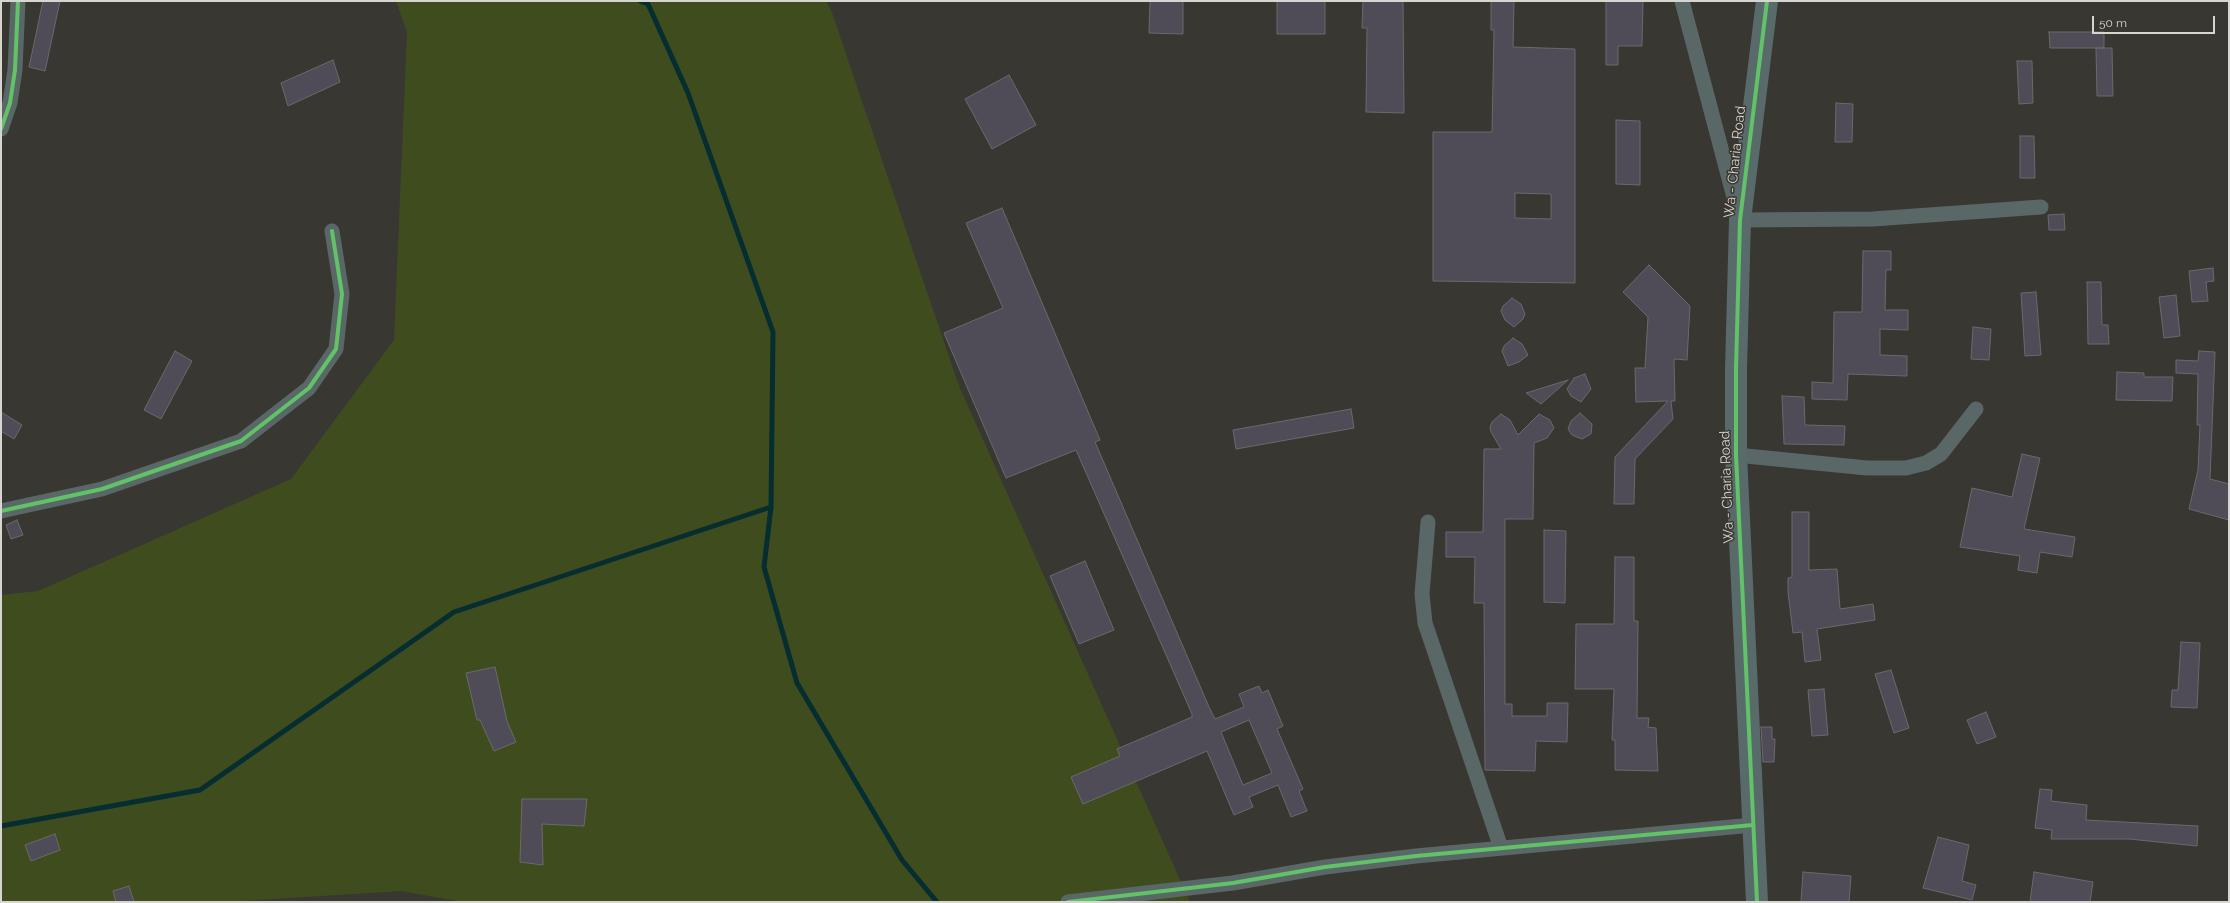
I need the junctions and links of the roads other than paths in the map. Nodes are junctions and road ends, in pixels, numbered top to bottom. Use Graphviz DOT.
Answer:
graph roads {
  1 [pos="18,1"];
  2 [pos="1682,1"];
  3 [pos="1767,1"];
  4 [pos="1,129"];
  5 [pos="2041,207"];
  6 [pos="1740,220"];
  7 [pos="332,231"];
  8 [pos="1976,409"];
  9 [pos="1736,455"];
  10 [pos="1,511"];
  11 [pos="1428,522"];
  12 [pos="1753,825"];
  13 [pos="1500,848"];
  14 [pos="1109,900"];
  15 [pos="1068,902"];
  16 [pos="1757,902"];
  1 -- 4 [label="street"];
  2 -- 6 [label="street"];
  3 -- 6 [label="street, Wa - Charia Road"];
  5 -- 6 [label="street"];
  6 -- 9 [label="street, Wa - Charia Road"];
  7 -- 10 [label="street"];
  8 -- 9 [label="street"];
  9 -- 12 [label="street, Wa - Charia Road"];
  11 -- 13 [label="street"];
  12 -- 13 [label="street"];
  12 -- 16 [label="street, Wa - Charia Road"];
  13 -- 14 [label="street"];
  14 -- 15 [label="street"];
}
